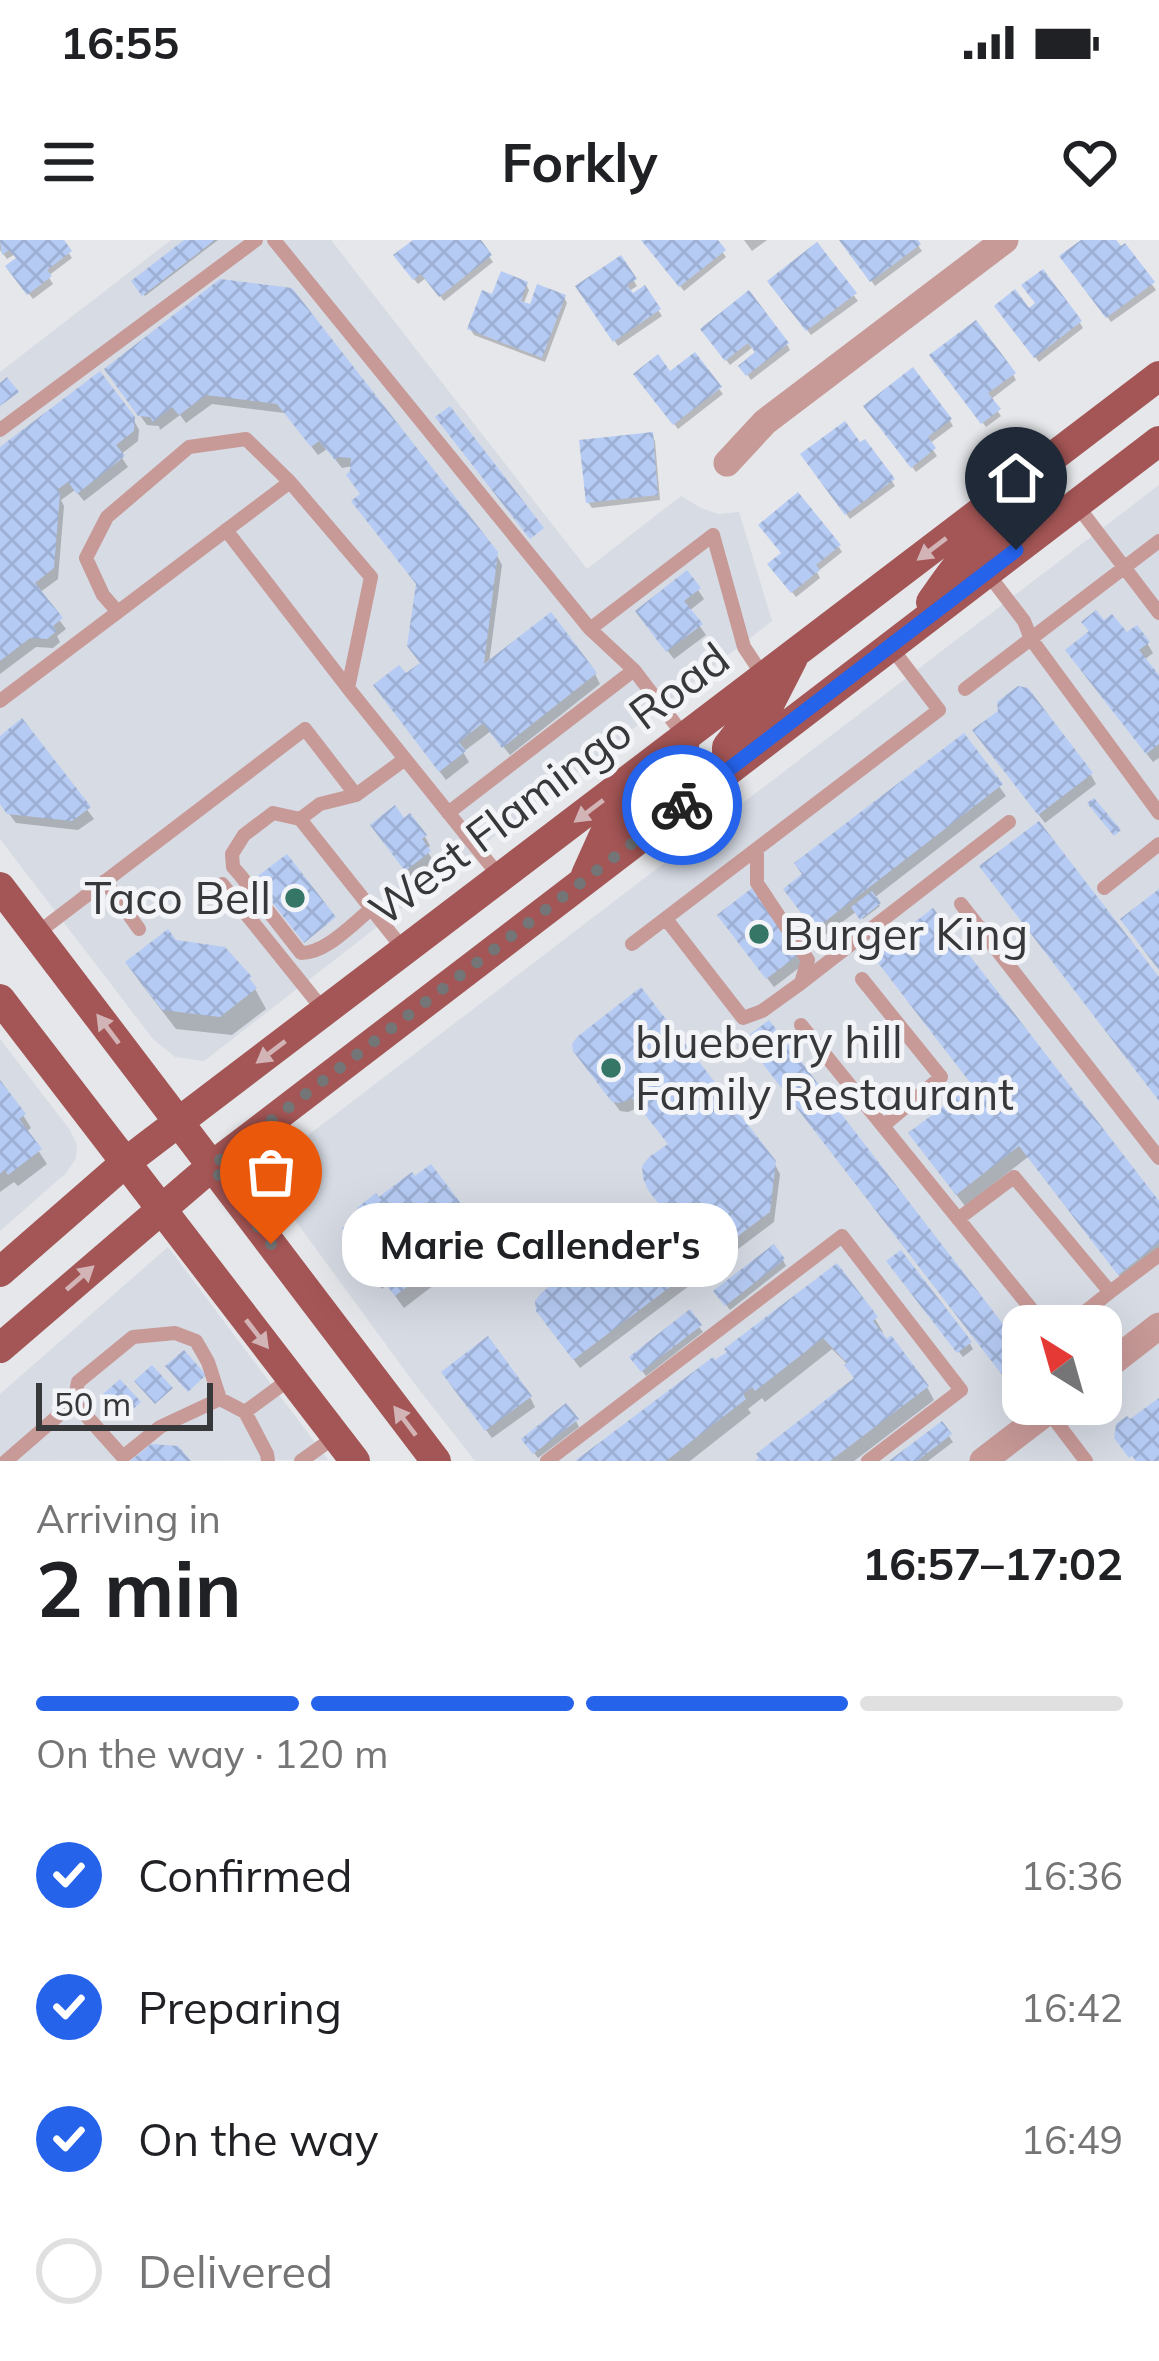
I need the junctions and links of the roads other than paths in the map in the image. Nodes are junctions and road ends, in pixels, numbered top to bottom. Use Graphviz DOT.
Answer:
graph roads {
  1 [pos="256,240"];
  2 [pos="274,240"];
  3 [pos="1005,240"];
  4 [pos="1159,376"];
  5 [pos="0,430"];
  6 [pos="1159,441"];
  7 [pos="1048,461"];
  8 [pos="727,463"];
  9 [pos="290,482"];
  10 [pos="1076,504"];
  11 [pos="226,530"];
  12 [pos="1159,541"];
  13 [pos="1124,567"];
  14 [pos="986,572"];
  15 [pos="117,611"];
  16 [pos="1159,613"];
  17 [pos="590,629"];
  18 [pos="900,639"];
  19 [pos="1030,639"];
  20 [pos="796,653"];
  21 [pos="634,670"];
  22 [pos="764,676"];
  23 [pos="348,688"];
  24 [pos="965,689"];
  25 [pos="0,701"];
  26 [pos="686,737"];
  27 [pos="405,759"];
  28 [pos="732,767"];
  29 [pos="356,796"];
  30 [pos="448,813"];
  31 [pos="1159,813"];
  32 [pos="300,819"];
  33 [pos="1009,822"];
  34 [pos="1159,844"];
  35 [pos="757,849"];
  36 [pos="501,878"];
  37 [pos="584,880"];
  38 [pos="105,881"];
  39 [pos="222,884"];
  40 [pos="0,887"];
  41 [pos="1104,888"];
  42 [pos="961,904"];
  43 [pos="370,910"];
  44 [pos="666,919"];
  45 [pos="139,929"];
  46 [pos="36,934"];
  47 [pos="632,944"];
  48 [pos="405,951"];
  49 [pos="862,979"];
  50 [pos="801,983"];
  51 [pos="0,999"];
  52 [pos="325,1012"];
  53 [pos="801,1025"];
  54 [pos="177,1123"];
  55 [pos="883,1126"];
  56 [pos="1159,1159"];
  57 [pos="126,1162"];
  58 [pos="212,1166"];
  59 [pos="160,1208"];
  60 [pos="958,1219"];
  61 [pos="1159,1255"];
  62 [pos="0,1272"];
  63 [pos="1110,1292"];
  64 [pos="1029,1305"];
  65 [pos="1094,1305"];
  66 [pos="1159,1326"];
  67 [pos="0,1348"];
  68 [pos="1122,1355"];
  69 [pos="291,1378"];
  70 [pos="220,1400"];
  71 [pos="74,1402"];
  72 [pos="245,1412"];
  73 [pos="1031,1425"];
  74 [pos="1064,1425"];
  75 [pos="336,1436"];
  76 [pos="24,1445"];
  77 [pos="6,1461"];
  78 [pos="38,1461"];
  79 [pos="268,1461"];
  80 [pos="301,1461"];
  81 [pos="355,1461"];
  82 [pos="436,1461"];
  83 [pos="548,1461"];
  84 [pos="868,1461"];
  85 [pos="983,1461"];
  86 [pos="1086,1461"];
  1 -- 5 [label="lane"];
  2 -- 17 [label="lane"];
  3 -- 8 [label="street"];
  4 -- 7 [label="main road, West Flamingo Road"];
  6 -- 10 [label="main road"];
  7 -- 18 [label="main road"];
  7 -- 20 [label="main road, West Flamingo Road, one-way"];
  9 -- 11 [label="lane"];
  9 -- 15 [label="lane"];
  9 -- 23 [label="lane"];
  10 -- 13 [label="lane"];
  10 -- 14 [label="main road"];
  11 -- 15 [label="lane"];
  11 -- 23 [label="lane"];
  12 -- 13 [label="lane"];
  13 -- 16 [label="lane"];
  13 -- 19 [label="lane"];
  14 -- 18 [label="main road"];
  14 -- 19 [label="lane"];
  15 -- 25 [label="lane"];
  17 -- 21 [label="lane"];
  17 -- 22 [label="lane"];
  18 -- 28 [label="main road"];
  18 -- 35 [label="lane"];
  19 -- 24 [label="lane"];
  19 -- 31 [label="lane"];
  20 -- 22 [label="main road, West Flamingo Road"];
  20 -- 28 [label="main road"];
  21 -- 26 [label="lane"];
  21 -- 30 [label="lane"];
  22 -- 26 [label="main road, West Flamingo Road"];
  23 -- 27 [label="lane"];
  26 -- 36 [label="main road, West Flamingo Road, one-way"];
  26 -- 37 [label="main road"];
  27 -- 29 [label="lane"];
  27 -- 30 [label="lane"];
  28 -- 37 [label="main road"];
  29 -- 32 [label="lane"];
  29 -- 38 [label="lane"];
  30 -- 36 [label="lane"];
  32 -- 43 [label="lane"];
  32 -- 43 [label="lane"];
  33 -- 50 [label="lane"];
  34 -- 41 [label="lane"];
  35 -- 44 [label="lane"];
  35 -- 50 [label="lane"];
  36 -- 48 [label="main road, West Flamingo Road"];
  37 -- 58 [label="main road"];
  38 -- 45 [label="lane"];
  38 -- 46 [label="lane"];
  39 -- 52 [label="lane"];
  40 -- 46 [label="main road"];
  42 -- 56 [label="lane"];
  43 -- 48 [label="lane"];
  44 -- 47 [label="lane"];
  44 -- 50 [label="lane"];
  54 -- 46 [label="main road, one-way"];
  48 -- 52 [label="main road, West Flamingo Road"];
  49 -- 55 [label="lane"];
  51 -- 57 [label="main road"];
  52 -- 54 [label="main road, West Flamingo Road, one-way"];
  53 -- 55 [label="lane"];
  54 -- 57 [label="main road, West Flamingo Road"];
  54 -- 58 [label="main road"];
  55 -- 60 [label="lane"];
  57 -- 59 [label="main road"];
  57 -- 62 [label="main road, West Flamingo Road"];
  58 -- 59 [label="main road"];
  82 -- 58 [label="main road, one-way"];
  67 -- 59 [label="main road, one-way"];
  59 -- 69 [label="main road, one-way"];
  60 -- 63 [label="lane"];
  60 -- 64 [label="lane"];
  61 -- 63 [label="lane"];
  63 -- 65 [label="lane"];
  66 -- 68 [label="street"];
  69 -- 72 [label="lane"];
  69 -- 75 [label="main road"];
  70 -- 71 [label="lane"];
  70 -- 71 [label="lane"];
  70 -- 72 [label="lane"];
  71 -- 76 [label="lane"];
  72 -- 79 [label="lane"];
  73 -- 85 [label="street"];
  74 -- 86 [label="lane"];
  75 -- 80 [label="lane"];
  75 -- 81 [label="main road"];
  76 -- 77 [label="lane"];
  76 -- 78 [label="lane"];
  83 -- 84 [label="lane"];
}
